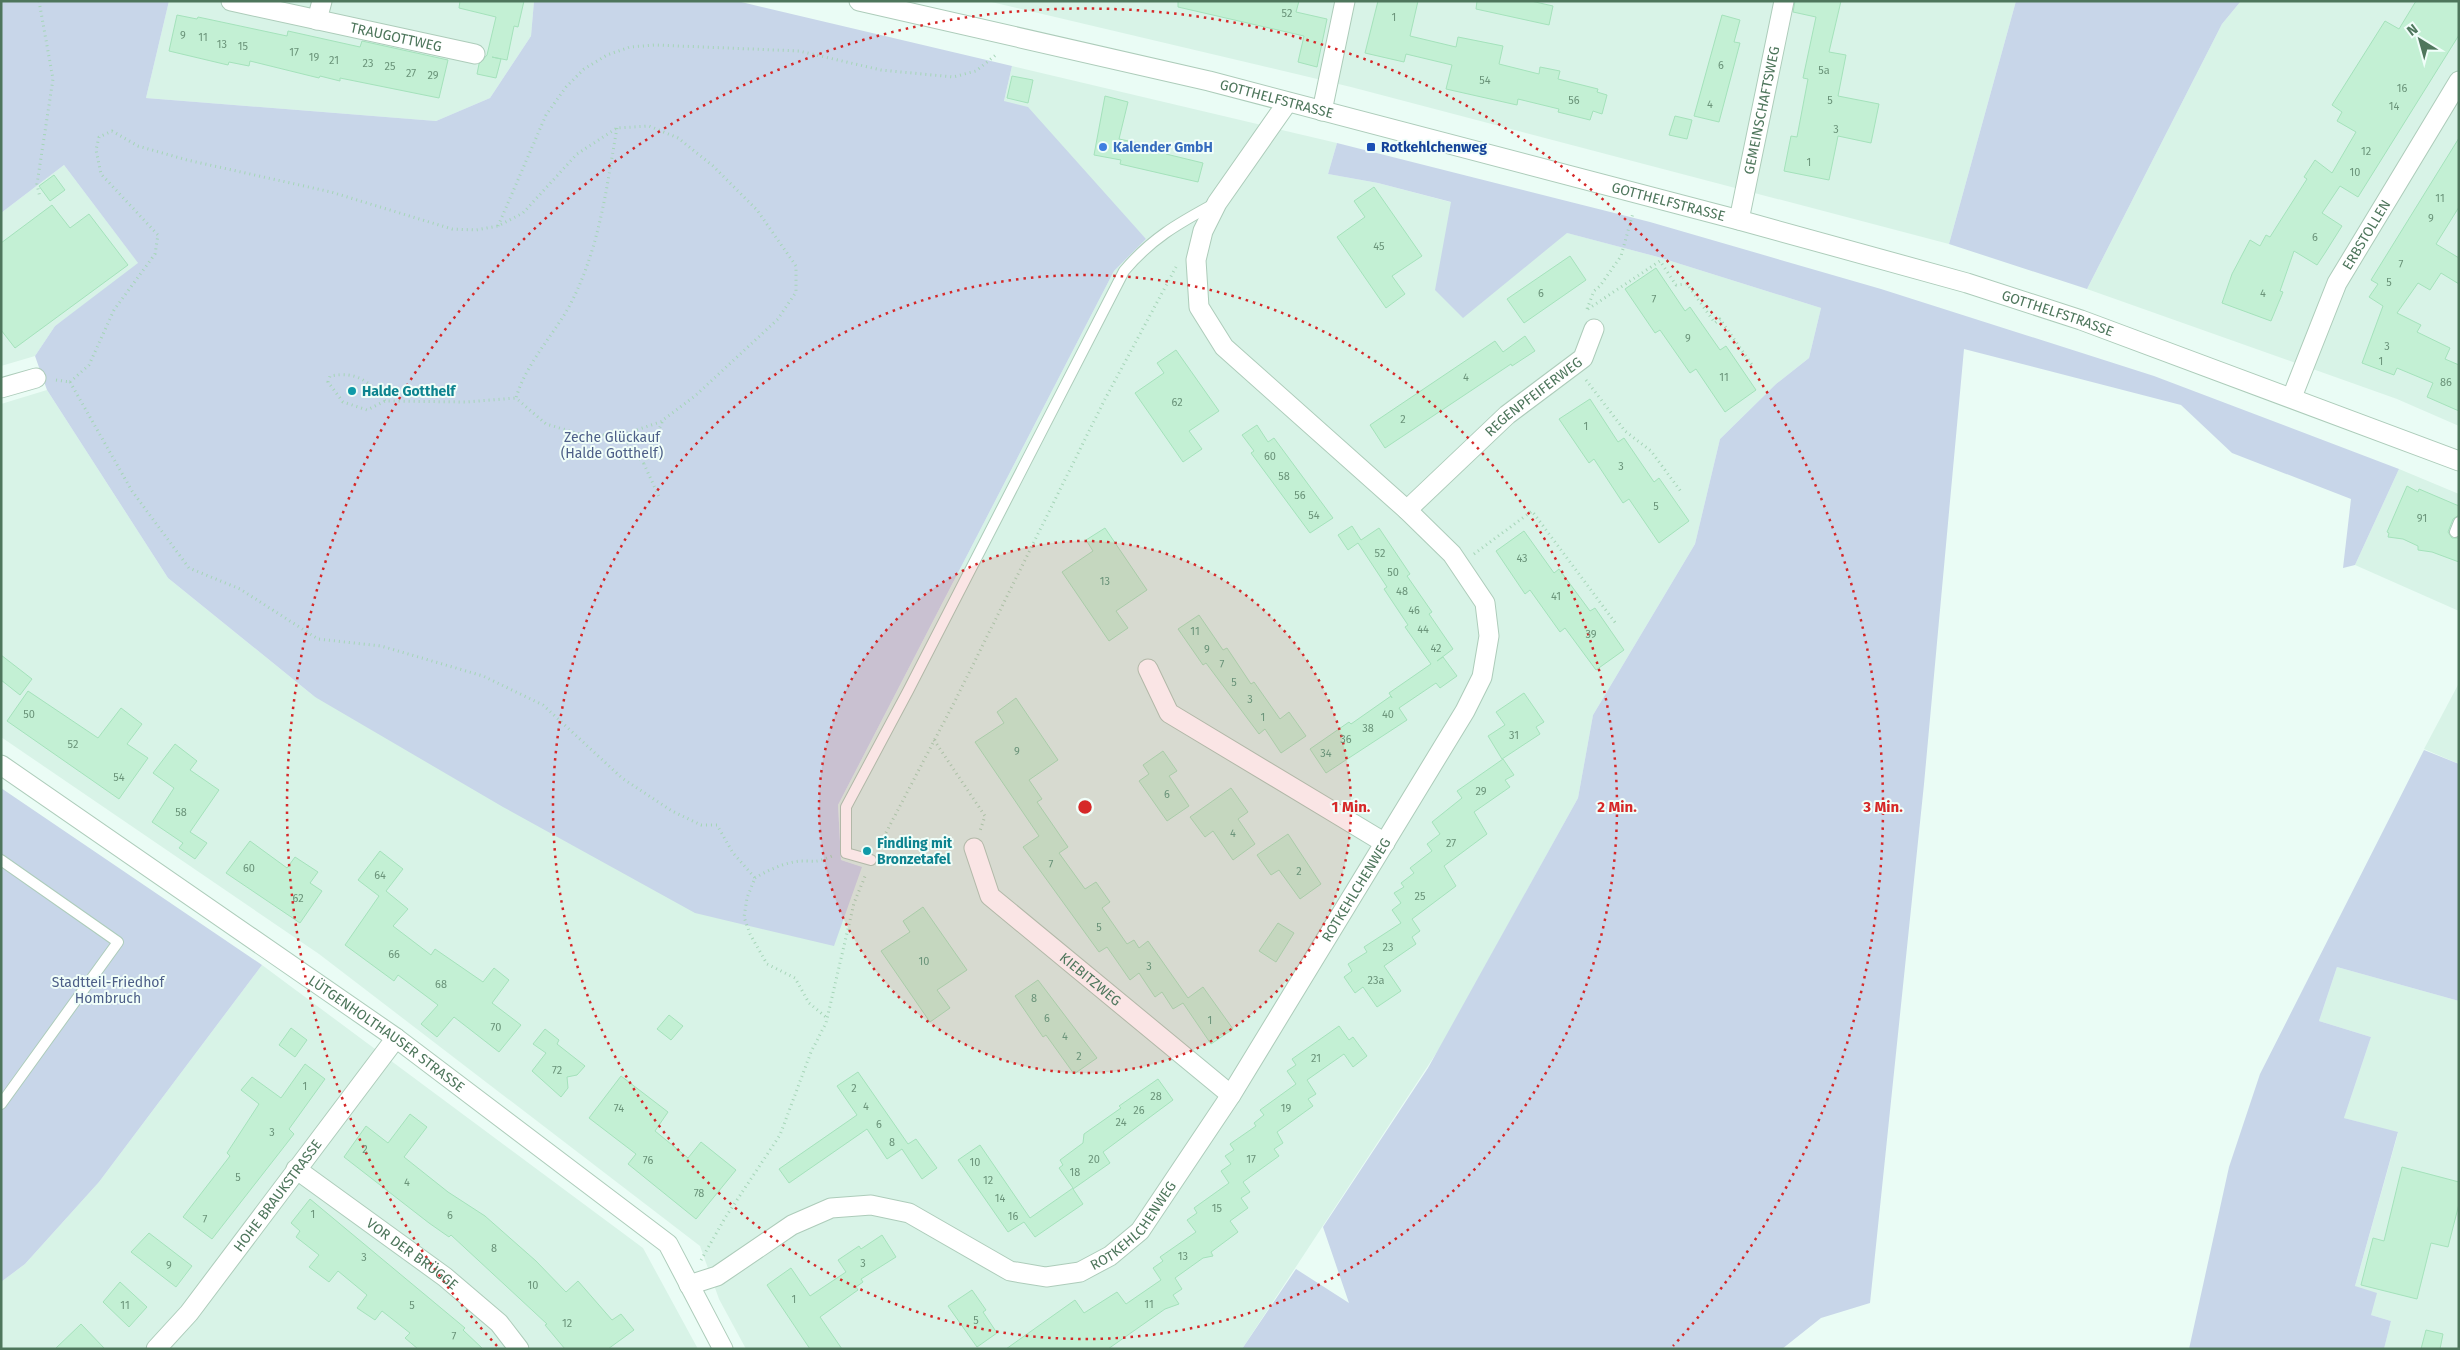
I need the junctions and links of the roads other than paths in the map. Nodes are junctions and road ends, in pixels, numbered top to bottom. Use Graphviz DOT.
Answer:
graph roads {
  1 [pos="231,1"];
  2 [pos="322,1"];
  3 [pos="859,1"];
  4 [pos="1345,1"];
  5 [pos="1784,1"];
  6 [pos="318,20"];
  7 [pos="475,54"];
  8 [pos="2459,81"];
  9 [pos="1287,103"];
  10 [pos="1322,110"];
  11 [pos="1217,203"];
  12 [pos="1739,220"];
  13 [pos="1594,328"];
  14 [pos="36,378"];
  15 [pos="1,388"];
  16 [pos="2292,397"];
  17 [pos="2459,461"];
  18 [pos="1407,510"];
  19 [pos="1148,669"];
  20 [pos="1,765"];
  21 [pos="1385,843"];
  22 [pos="974,848"];
  23 [pos="1,860"];
  24 [pos="871,860"];
  25 [pos="396,1038"];
  26 [pos="1231,1095"];
  27 [pos="1,1104"];
  28 [pos="296,1169"];
  29 [pos="689,1285"];
  30 [pos="156,1349"];
  31 [pos="519,1349"];
  32 [pos="723,1349"];
  1 -- 6 [label="street, TRAUGOTTWEG"];
  2 -- 6 [label="street"];
  3 -- 9 [label="street, GOTTHELFSTRASSE"];
  4 -- 10 [label="street"];
  5 -- 12 [label="street, GEMEINSCHAFTSWEG"];
  6 -- 7 [label="street, TRAUGOTTWEG"];
  8 -- 16 [label="street, ERBSTOLLEN"];
  9 -- 10 [label="street, GOTTHELFSTRASSE"];
  9 -- 11 [label="street, ROTKEHLCHENWEG"];
  10 -- 12 [label="street, GOTTHELFSTRASSE"];
  11 -- 18 [label="street, ROTKEHLCHENWEG"];
  11 -- 24 [label="lane"];
  12 -- 16 [label="street, GOTTHELFSTRASSE"];
  13 -- 18 [label="street, REGENPFEIFERWEG"];
  14 -- 15 [label="street"];
  16 -- 17 [label="street, GOTTHELFSTRASSE"];
  18 -- 21 [label="street, ROTKEHLCHENWEG"];
  19 -- 21 [label="street"];
  20 -- 25 [label="street, LÜTGENHOLTHAUSER STRASSE"];
  21 -- 26 [label="street, ROTKEHLCHENWEG"];
  22 -- 26 [label="street, KIEBITZWEG"];
  23 -- 27 [label="lane"];
  25 -- 28 [label="street, HOHE BRAUKSTRASSE"];
  25 -- 29 [label="street, LÜTGENHOLTHAUSER STRASSE"];
  26 -- 29 [label="street, ROTKEHLCHENWEG"];
  28 -- 30 [label="street, HOHE BRAUKSTRASSE"];
  28 -- 31 [label="street, VOR DER BRÜGGE"];
  29 -- 32 [label="street, LÜTGENHOLTHAUSER STRASSE"];
}
